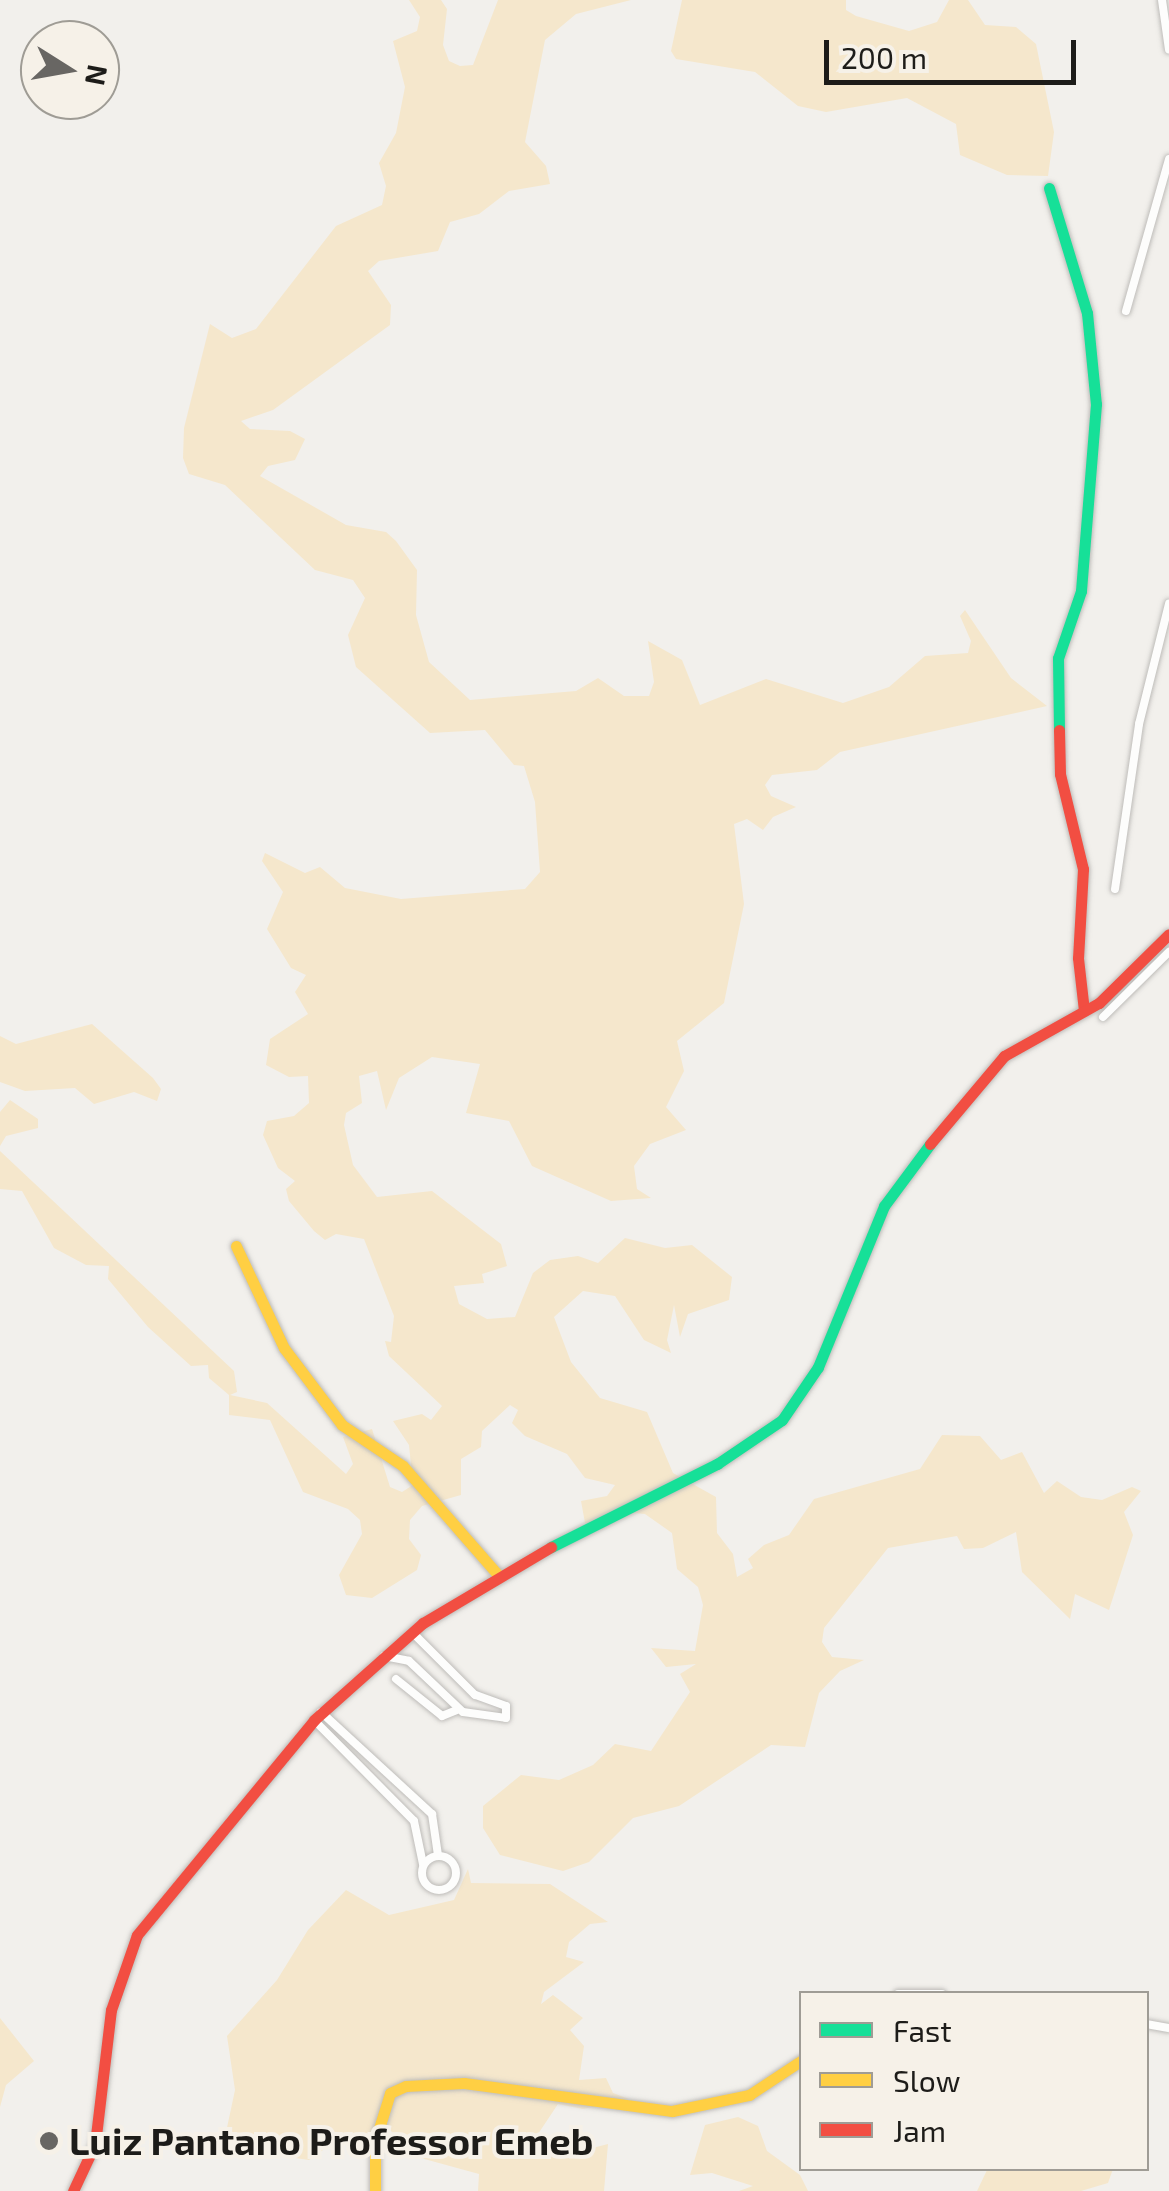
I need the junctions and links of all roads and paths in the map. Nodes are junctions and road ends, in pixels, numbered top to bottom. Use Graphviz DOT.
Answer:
graph roads {
  1 [pos="1162,0"];
  2 [pos="1169,50"];
  3 [pos="1169,158"];
  4 [pos="1048,188"];
  5 [pos="1126,310"];
  6 [pos="1169,604"];
  7 [pos="1115,889"];
  8 [pos="1169,934"];
  9 [pos="1169,952"];
  10 [pos="1084,1011"];
  11 [pos="1103,1017"];
  12 [pos="236,1246"];
  13 [pos="500,1577"];
  14 [pos="412,1631"];
  15 [pos="379,1656"];
  16 [pos="396,1679"];
  17 [pos="459,1709"];
  18 [pos="317,1716"];
  19 [pos="438,1855"];
  20 [pos="424,1864"];
  21 [pos="799,2062"];
  22 [pos="73,2191"];
  23 [pos="375,2191"];
  1 -- 2 [label="street"];
  3 -- 5 [label="street"];
  4 -- 10 [label="street"];
  6 -- 7 [label="street"];
  8 -- 10 [label="street"];
  9 -- 11 [label="street"];
  10 -- 13 [label="street"];
  12 -- 13 [label="street"];
  13 -- 14 [label="street"];
  14 -- 15 [label="street"];
  14 -- 17 [label="street"];
  15 -- 17 [label="street"];
  15 -- 18 [label="street"];
  16 -- 17 [label="street"];
  18 -- 19 [label="street"];
  18 -- 20 [label="street"];
  18 -- 22 [label="street"];
  19 -- 20 [label="street"];
  19 -- 20 [label="street"];
  21 -- 23 [label="street"];
}
